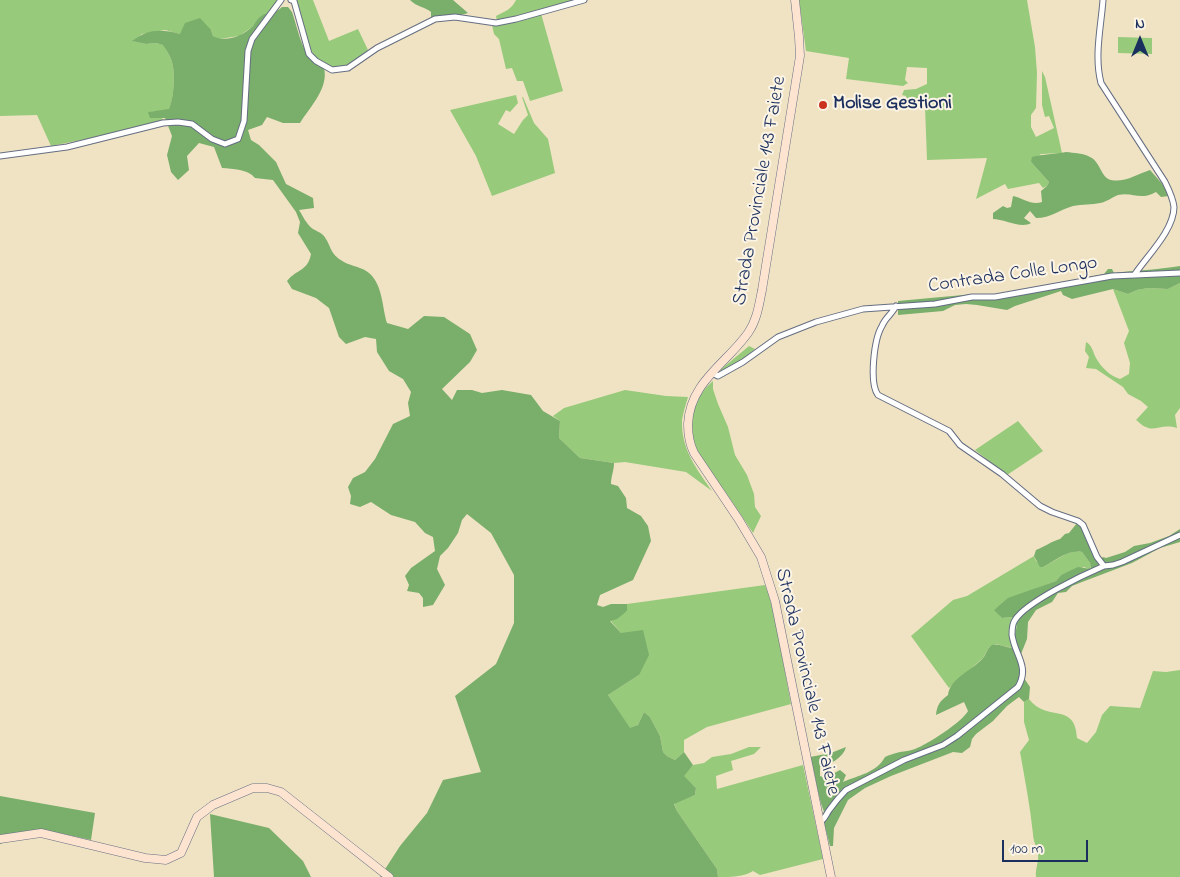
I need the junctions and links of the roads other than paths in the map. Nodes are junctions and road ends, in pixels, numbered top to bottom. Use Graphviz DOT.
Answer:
graph roads {
  1 [pos="281,0"];
  2 [pos="291,0"];
  3 [pos="584,0"];
  4 [pos="794,0"];
  5 [pos="1103,0"];
  6 [pos="0,156"];
  7 [pos="1180,273"];
  8 [pos="1135,274"];
  9 [pos="896,306"];
  10 [pos="712,373"];
  11 [pos="1180,535"];
  12 [pos="1104,566"];
  13 [pos="820,822"];
  14 [pos="0,839"];
  15 [pos="389,877"];
  16 [pos="831,877"];
  1 -- 6 [label="street"];
  2 -- 3 [label="street"];
  4 -- 10 [label="main road, Strada Provinciale 143 Faiete"];
  5 -- 8 [label="street"];
  7 -- 8 [label="street, Contrada Colle Longo"];
  8 -- 9 [label="street, Contrada Colle Longo"];
  9 -- 10 [label="street, Contrada Colle Longo"];
  9 -- 12 [label="street"];
  10 -- 13 [label="main road, Strada Provinciale 143 Faiete"];
  11 -- 12 [label="street"];
  12 -- 13 [label="street"];
  13 -- 16 [label="main road, Strada Provinciale 143 Faiete"];
  14 -- 15 [label="main road"];
}
